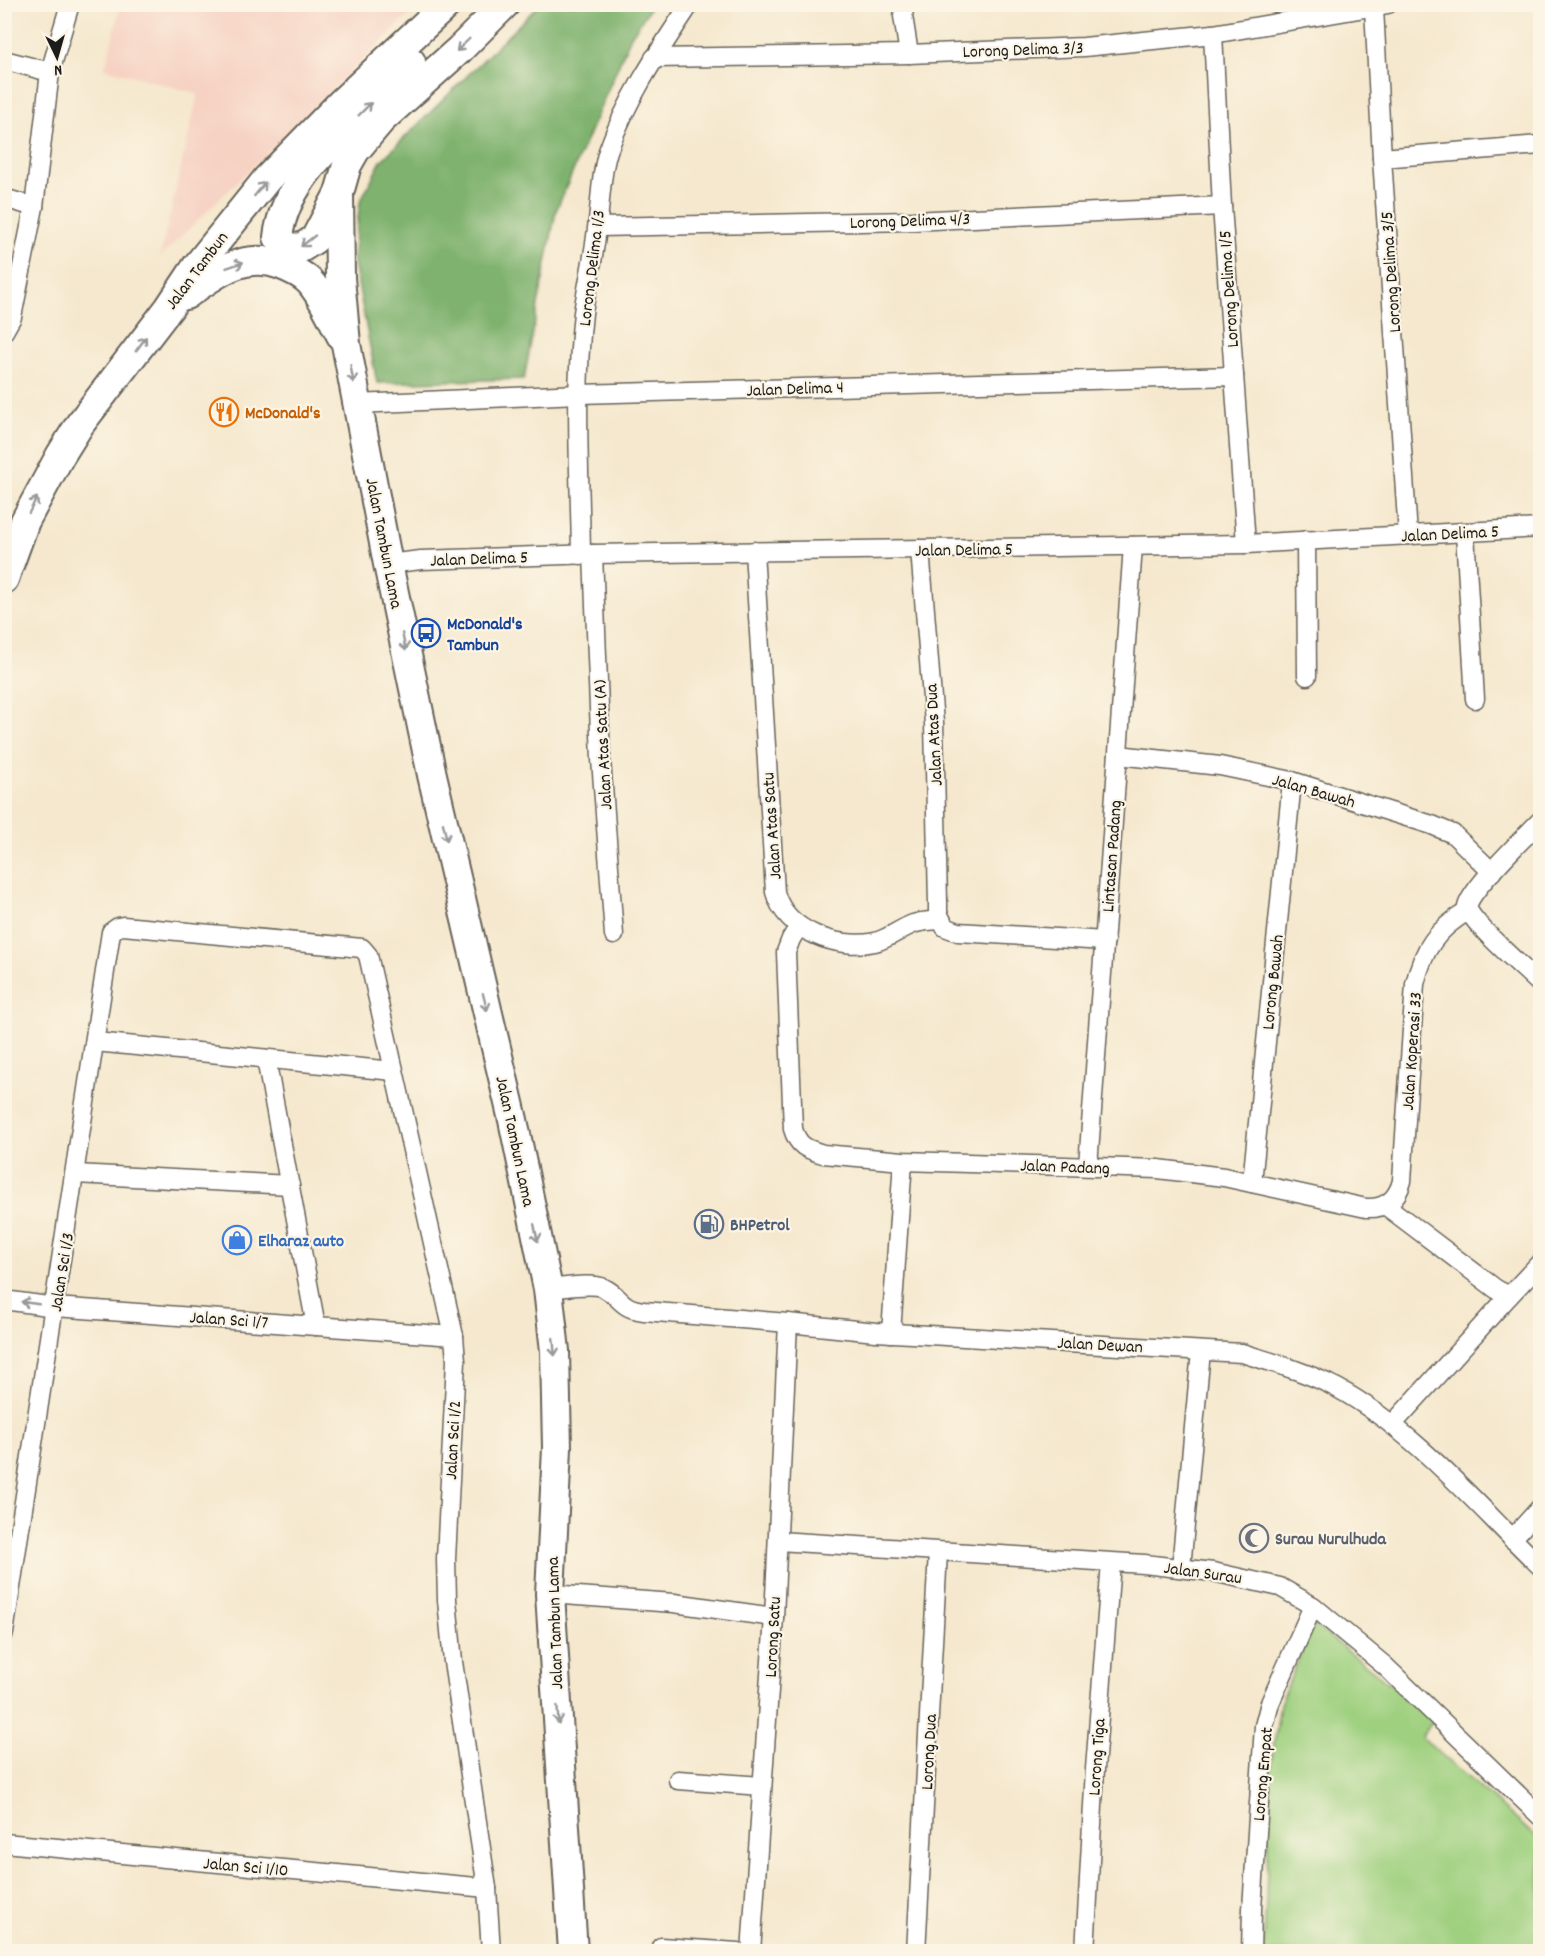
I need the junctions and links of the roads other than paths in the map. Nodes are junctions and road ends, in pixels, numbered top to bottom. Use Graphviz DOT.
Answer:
graph roads {
  1 [pos="70,4"];
  2 [pos="447,4"];
  3 [pos="468,4"];
  4 [pos="505,4"];
  5 [pos="690,4"];
  6 [pos="904,4"];
  7 [pos="1381,6"];
  8 [pos="1213,34"];
  9 [pos="909,54"];
  10 [pos="654,58"];
  11 [pos="4,60"];
  12 [pos="50,72"];
  13 [pos="1540,145"];
  14 [pos="1382,158"];
  15 [pos="339,193"];
  16 [pos="4,198"];
  17 [pos="1222,206"];
  18 [pos="34,207"];
  19 [pos="598,227"];
  20 [pos="169,308"];
  21 [pos="5,330"];
  22 [pos="346,344"];
  23 [pos="1234,376"];
  24 [pos="579,394"];
  25 [pos="358,410"];
  26 [pos="1540,528"];
  27 [pos="1465,532"];
  28 [pos="1408,535"];
  29 [pos="1306,540"];
  30 [pos="1246,544"];
  31 [pos="1133,546"];
  32 [pos="920,549"];
  33 [pos="754,551"];
  34 [pos="587,554"];
  35 [pos="388,564"];
  36 [pos="4,579"];
  37 [pos="1308,676"];
  38 [pos="1475,699"];
  39 [pos="1118,755"];
  40 [pos="1292,781"];
  41 [pos="1540,821"];
  42 [pos="1492,872"];
  43 [pos="1468,911"];
  44 [pos="940,920"];
  45 [pos="798,926"];
  46 [pos="614,935"];
  47 [pos="1104,941"];
  48 [pos="351,945"];
  49 [pos="1540,984"];
  50 [pos="95,1042"];
  51 [pos="267,1059"];
  52 [pos="394,1071"];
  53 [pos="903,1161"];
  54 [pos="1088,1166"];
  55 [pos="75,1174"];
  56 [pos="1252,1183"];
  57 [pos="290,1185"];
  58 [pos="1385,1205"];
  59 [pos="1540,1263"];
  60 [pos="548,1289"];
  61 [pos="1509,1296"];
  62 [pos="4,1300"];
  63 [pos="55,1307"];
  64 [pos="788,1323"];
  65 [pos="316,1326"];
  66 [pos="891,1333"];
  67 [pos="454,1336"];
  68 [pos="1201,1351"];
  69 [pos="1392,1425"];
  70 [pos="1540,1508"];
  71 [pos="1512,1539"];
  72 [pos="778,1541"];
  73 [pos="938,1552"];
  74 [pos="1111,1563"];
  75 [pos="1540,1566"];
  76 [pos="1181,1568"];
  77 [pos="550,1594"];
  78 [pos="1313,1606"];
  79 [pos="774,1617"];
  80 [pos="4,1633"];
  81 [pos="678,1780"];
  82 [pos="762,1786"];
  83 [pos="1540,1816"];
  84 [pos="4,1843"];
  85 [pos="487,1888"];
  86 [pos="661,1947"];
  87 [pos="491,1952"];
  88 [pos="573,1952"];
  89 [pos="738,1952"];
  90 [pos="751,1952"];
  91 [pos="916,1952"];
  92 [pos="1084,1952"];
  93 [pos="1251,1952"];
  1 -- 12 [label="street"];
  20 -- 2 [label="main road, Jalan Tambun, one-way"];
  15 -- 3 [label="main road, one-way"];
  4 -- 15 [label="main road, one-way"];
  5 -- 10 [label="street, Lorong Delima 1/3"];
  6 -- 9 [label="street"];
  7 -- 8 [label="street, Lorong Delima 3/3"];
  7 -- 14 [label="street, Lorong Delima 3/5"];
  8 -- 9 [label="street, Lorong Delima 3/3"];
  8 -- 17 [label="street, Lorong Delima 1/5"];
  9 -- 10 [label="street, Lorong Delima 3/3"];
  10 -- 19 [label="street, Lorong Delima 1/3"];
  11 -- 12 [label="street"];
  12 -- 18 [label="street"];
  13 -- 14 [label="street"];
  14 -- 28 [label="street, Lorong Delima 3/5"];
  15 -- 22 [label="main road"];
  16 -- 18 [label="street"];
  17 -- 19 [label="street, Lorong Delima 4/3"];
  17 -- 23 [label="street, Lorong Delima 1/5"];
  18 -- 21 [label="street"];
  19 -- 24 [label="street, Lorong Delima 1/3"];
  20 -- 22 [label="main road, one-way"];
  36 -- 20 [label="main road, Jalan Tambun, one-way"];
  22 -- 25 [label="main road, Jalan Tambun Lama, one-way"];
  23 -- 24 [label="street, Jalan Delima 4"];
  23 -- 30 [label="street, Lorong Delima 1/5"];
  24 -- 25 [label="street, Jalan Delima 4"];
  24 -- 34 [label="street, Lorong Delima 1/3"];
  25 -- 35 [label="main road, Jalan Tambun Lama"];
  26 -- 27 [label="street, Jalan Delima 5"];
  27 -- 28 [label="street, Jalan Delima 5"];
  27 -- 38 [label="street"];
  28 -- 29 [label="street, Jalan Delima 5"];
  29 -- 30 [label="street, Jalan Delima 5"];
  29 -- 37 [label="street"];
  30 -- 31 [label="street, Jalan Delima 5"];
  31 -- 32 [label="street, Jalan Delima 5"];
  31 -- 39 [label="street, Lintasan Padang"];
  32 -- 33 [label="street, Jalan Delima 5"];
  32 -- 44 [label="street, Jalan Atas Dua"];
  33 -- 34 [label="street, Jalan Delima 5"];
  33 -- 45 [label="street, Jalan Atas Satu"];
  34 -- 35 [label="street, Jalan Delima 5"];
  34 -- 46 [label="street, Jalan Atas Satu (A)"];
  35 -- 60 [label="main road, Jalan Tambun Lama, one-way"];
  39 -- 40 [label="street, Jalan Bawah"];
  39 -- 47 [label="street, Lintasan Padang"];
  40 -- 42 [label="street, Jalan Bawah"];
  40 -- 56 [label="street, Lorong Bawah"];
  41 -- 42 [label="street, Jalan Koperasi 33"];
  42 -- 43 [label="street, Jalan Koperasi 33"];
  43 -- 49 [label="street"];
  43 -- 58 [label="street, Jalan Koperasi 33"];
  44 -- 45 [label="street"];
  44 -- 47 [label="street"];
  45 -- 53 [label="street, Jalan Padang"];
  47 -- 54 [label="street, Lintasan Padang"];
  48 -- 50 [label="street, Jalan Sci 1/3"];
  48 -- 52 [label="street, Jalan Sci 1/2"];
  50 -- 51 [label="street"];
  50 -- 55 [label="street, Jalan Sci 1/3"];
  51 -- 52 [label="street"];
  51 -- 57 [label="street"];
  52 -- 67 [label="street, Jalan Sci 1/2"];
  53 -- 54 [label="street, Jalan Padang"];
  53 -- 66 [label="street"];
  54 -- 56 [label="street, Jalan Padang"];
  55 -- 57 [label="street"];
  55 -- 63 [label="street, Jalan Sci 1/3"];
  56 -- 58 [label="street, Jalan Padang"];
  57 -- 65 [label="street"];
  58 -- 61 [label="street"];
  59 -- 61 [label="street"];
  60 -- 64 [label="street, Jalan Dewan"];
  60 -- 77 [label="main road, Jalan Tambun Lama, one-way"];
  61 -- 69 [label="street"];
  63 -- 62 [label="street, Jalan Sci 1/7, one-way"];
  63 -- 65 [label="street, Jalan Sci 1/7"];
  63 -- 80 [label="street, Jalan Sci 1/3"];
  64 -- 66 [label="street, Jalan Dewan"];
  64 -- 72 [label="street, Lorong Satu"];
  65 -- 67 [label="street, Jalan Sci 1/7"];
  66 -- 68 [label="street, Jalan Dewan"];
  67 -- 85 [label="street, Jalan Sci 1/2"];
  68 -- 69 [label="street, Jalan Dewan"];
  68 -- 76 [label="street"];
  69 -- 71 [label="street, Jalan Dewan"];
  70 -- 71 [label="street"];
  71 -- 75 [label="street, Jalan Dewan"];
  72 -- 73 [label="street, Jalan Surau"];
  72 -- 79 [label="street, Lorong Satu"];
  73 -- 74 [label="street, Jalan Surau"];
  73 -- 91 [label="street, Lorong Dua"];
  74 -- 76 [label="street, Jalan Surau"];
  74 -- 92 [label="street, Lorong Tiga"];
  76 -- 78 [label="street, Jalan Surau"];
  77 -- 79 [label="street"];
  77 -- 88 [label="main road, Jalan Tambun Lama, one-way"];
  78 -- 83 [label="street, Jalan Surau"];
  78 -- 93 [label="street, Lorong Empat"];
  79 -- 82 [label="street, Lorong Satu"];
  81 -- 82 [label="street"];
  82 -- 90 [label="street, Lorong Satu"];
  84 -- 85 [label="street, Jalan Sci 1/10"];
  85 -- 87 [label="street, Jalan Sci 1/2"];
  86 -- 89 [label="street"];
}
